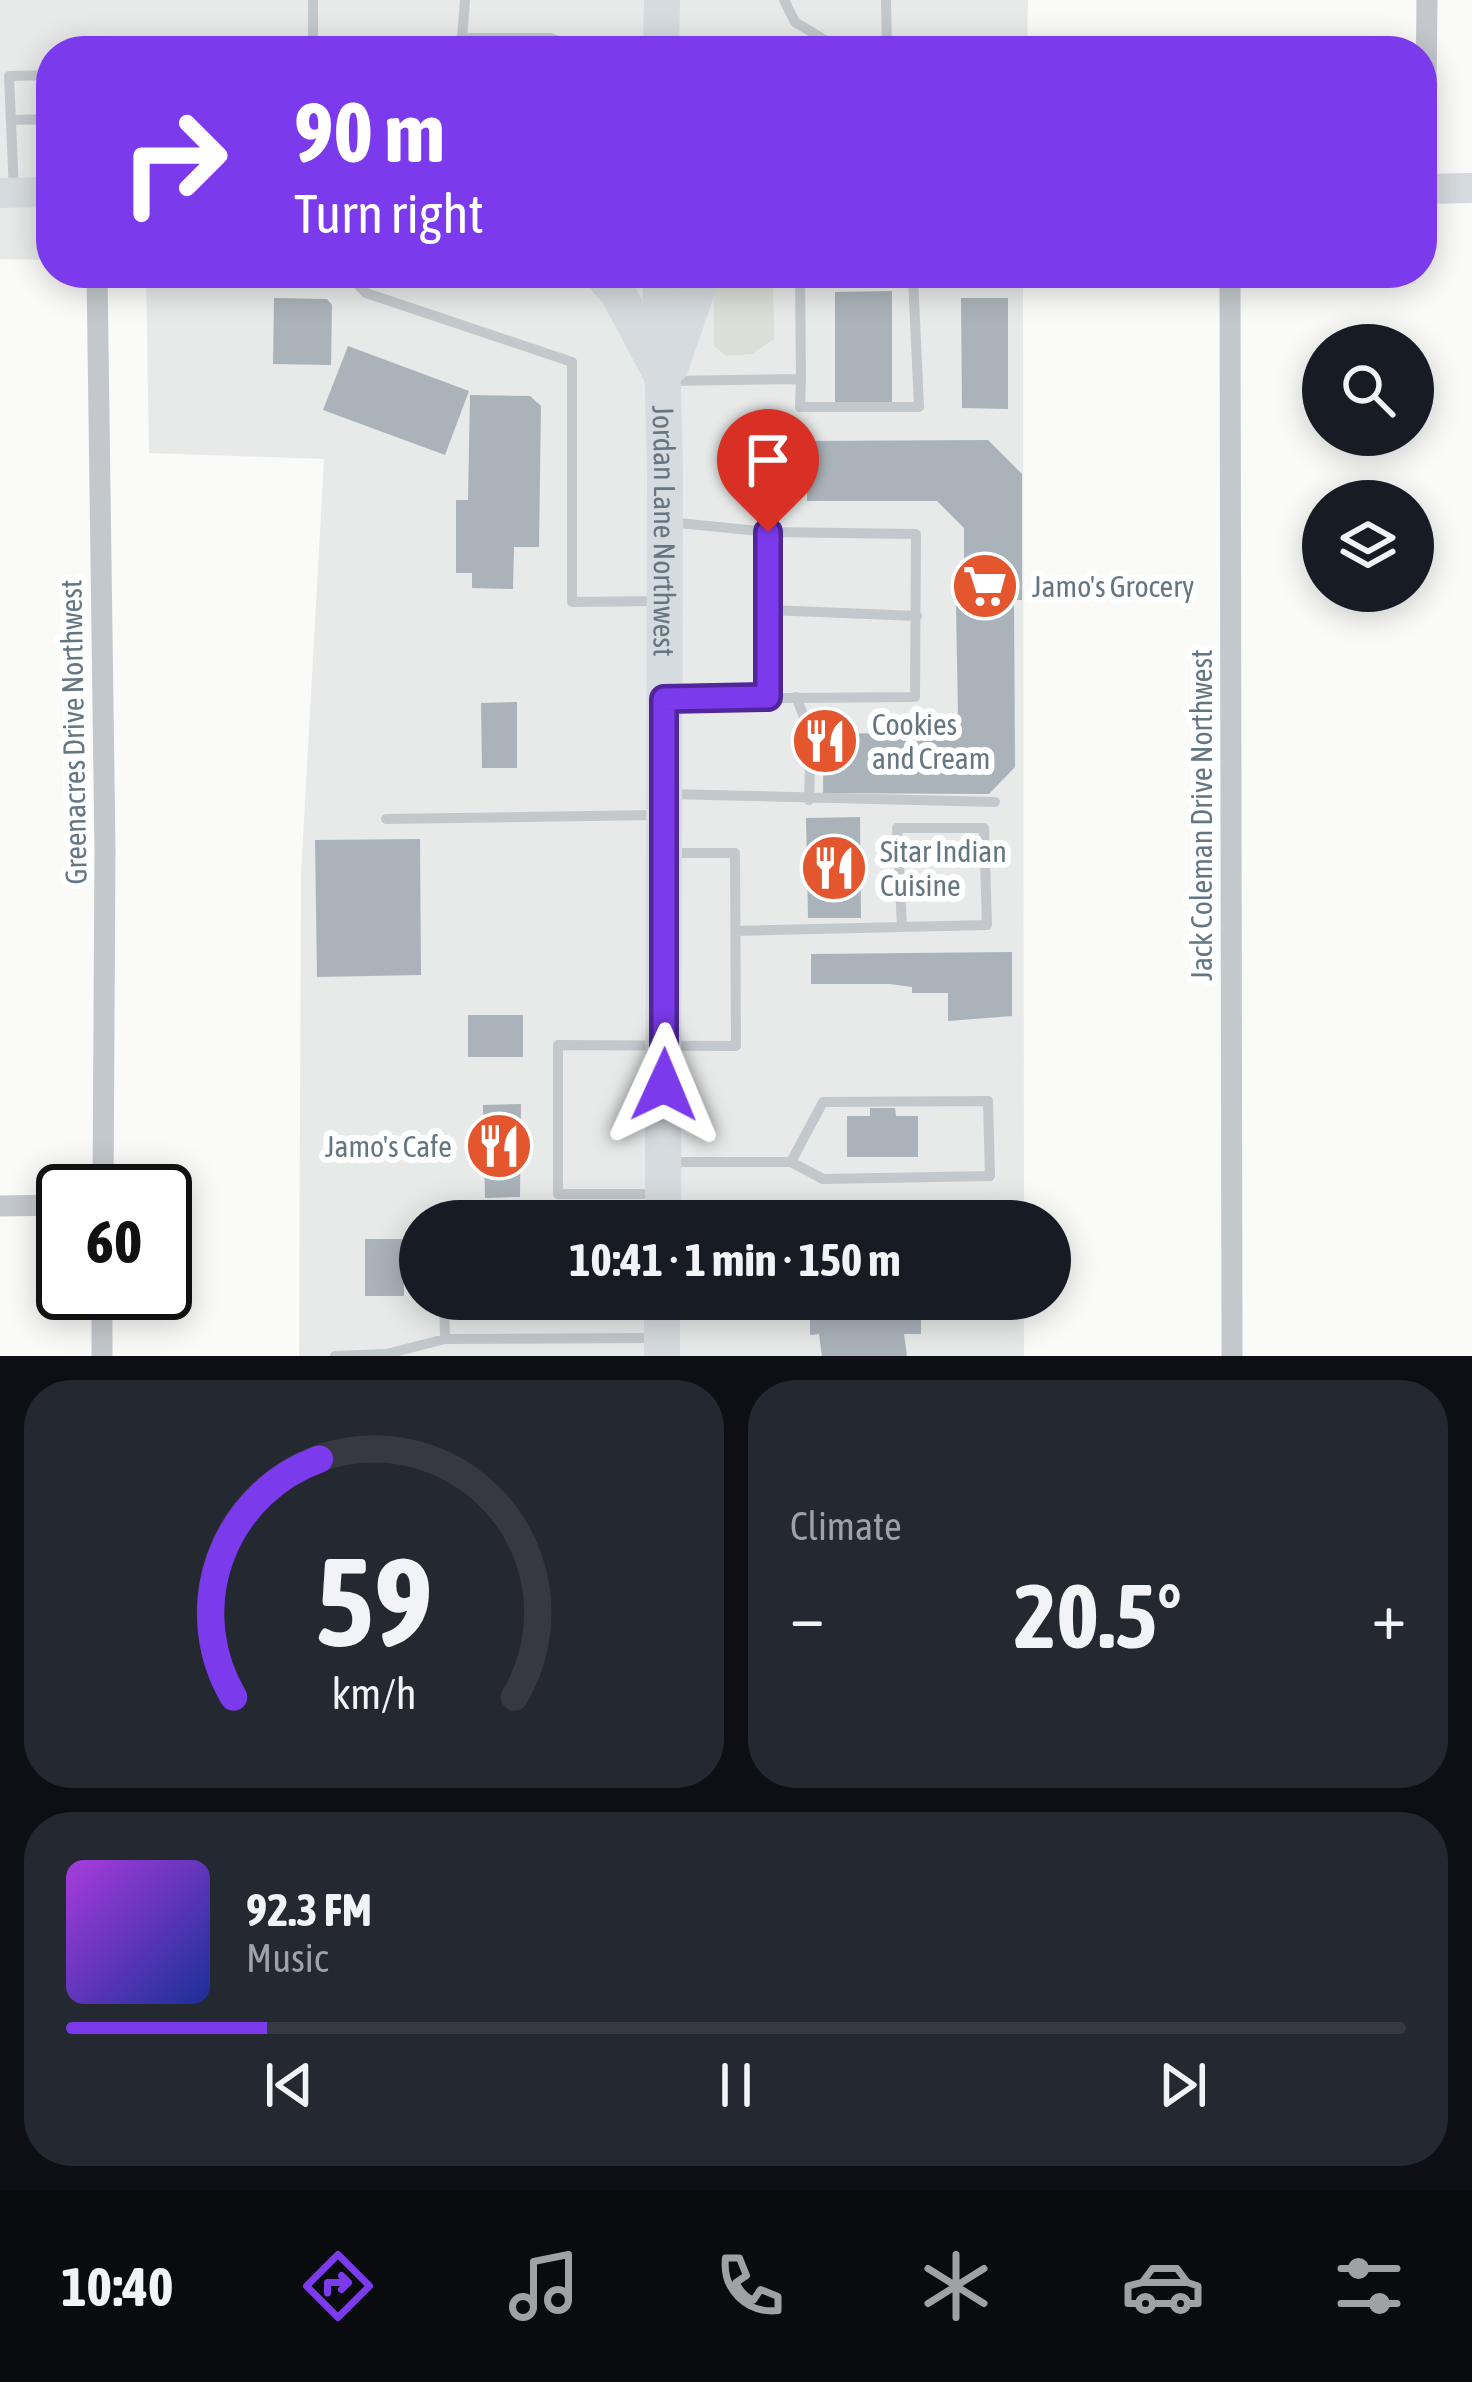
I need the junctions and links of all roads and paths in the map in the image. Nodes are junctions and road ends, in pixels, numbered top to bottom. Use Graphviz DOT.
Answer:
graph roads {
  1 [pos="313,0"];
  2 [pos="465,0"];
  3 [pos="662,0"];
  4 [pos="784,0"];
  5 [pos="886,0"];
  6 [pos="1427,0"];
  7 [pos="313,36"];
  8 [pos="462,36"];
  9 [pos="661,36"];
  10 [pos="819,36"];
  11 [pos="886,36"];
  12 [pos="1426,36"];
  13 [pos="36,75"];
  14 [pos="36,119"];
  15 [pos="11,120"];
  16 [pos="1472,188"];
  17 [pos="1437,189"];
  18 [pos="7,193"];
  19 [pos="97,288"];
  20 [pos="361,288"];
  21 [pos="613,288"];
  22 [pos="661,288"];
  23 [pos="699,288"];
  24 [pos="800,288"];
  25 [pos="914,288"];
  26 [pos="1230,288"];
  27 [pos="801,380"];
  28 [pos="665,381"];
  29 [pos="665,522"];
  30 [pos="768,532"];
  31 [pos="664,602"];
  32 [pos="769,610"];
  33 [pos="916,616"];
  34 [pos="768,697"];
  35 [pos="796,697"];
  36 [pos="664,699"];
  37 [pos="809,800"];
  38 [pos="995,802"];
  39 [pos="664,805"];
  40 [pos="386,819"];
  41 [pos="665,853"];
  42 [pos="902,927"];
  43 [pos="735,931"];
  44 [pos="664,1046"];
  45 [pos="791,1162"];
  46 [pos="103,1164"];
  47 [pos="663,1192"];
  48 [pos="36,1205"];
  49 [pos="0,1206"];
  50 [pos="102,1320"];
  51 [pos="445,1320"];
  52 [pos="446,1339"];
  53 [pos="584,1339"];
  54 [pos="662,1347"];
  55 [pos="102,1356"];
  56 [pos="335,1356"];
  57 [pos="584,1356"];
  58 [pos="1232,1356"];
  1 -- 7 [label="lane"];
  2 -- 8 [label="lane"];
  3 -- 9 [label="main road"];
  4 -- 10 [label="lane"];
  5 -- 11 [label="lane"];
  6 -- 12 [label="street"];
  13 -- 15 [label="lane"];
  14 -- 15 [label="lane"];
  15 -- 18 [label="lane"];
  16 -- 17 [label="main road"];
  19 -- 46 [label="street, Greenacres Drive Northwest"];
  20 -- 31 [label="lane"];
  21 -- 28 [label="main road"];
  22 -- 28 [label="main road, Jordan Lane Northwest"];
  23 -- 28 [label="main road"];
  24 -- 27 [label="lane"];
  25 -- 27 [label="lane"];
  26 -- 58 [label="street, Jack Coleman Drive Northwest"];
  27 -- 28 [label="lane"];
  28 -- 29 [label="main road, Jordan Lane Northwest"];
  29 -- 30 [label="lane"];
  29 -- 31 [label="main road, Jordan Lane Northwest"];
  30 -- 32 [label="lane"];
  30 -- 33 [label="lane"];
  31 -- 36 [label="main road, Jordan Lane Northwest"];
  32 -- 33 [label="lane"];
  32 -- 34 [label="lane"];
  33 -- 35 [label="lane"];
  34 -- 35 [label="lane"];
  34 -- 36 [label="lane"];
  35 -- 37 [label="lane"];
  36 -- 39 [label="main road, Jordan Lane Northwest"];
  37 -- 38 [label="lane"];
  37 -- 39 [label="lane"];
  39 -- 40 [label="lane"];
  39 -- 41 [label="main road, Jordan Lane Northwest"];
  41 -- 43 [label="lane"];
  41 -- 44 [label="main road, Jordan Lane Northwest"];
  42 -- 42 [label="lane"];
  42 -- 43 [label="lane"];
  43 -- 44 [label="lane"];
  44 -- 47 [label="main road, Jordan Lane Northwest"];
  44 -- 47 [label="lane"];
  45 -- 45 [label="lane"];
  45 -- 47 [label="lane"];
  48 -- 49 [label="street"];
  50 -- 55 [label="street"];
  51 -- 52 [label="lane"];
  52 -- 53 [label="lane"];
  52 -- 56 [label="lane"];
  53 -- 54 [label="lane"];
  53 -- 57 [label="lane"];
}
